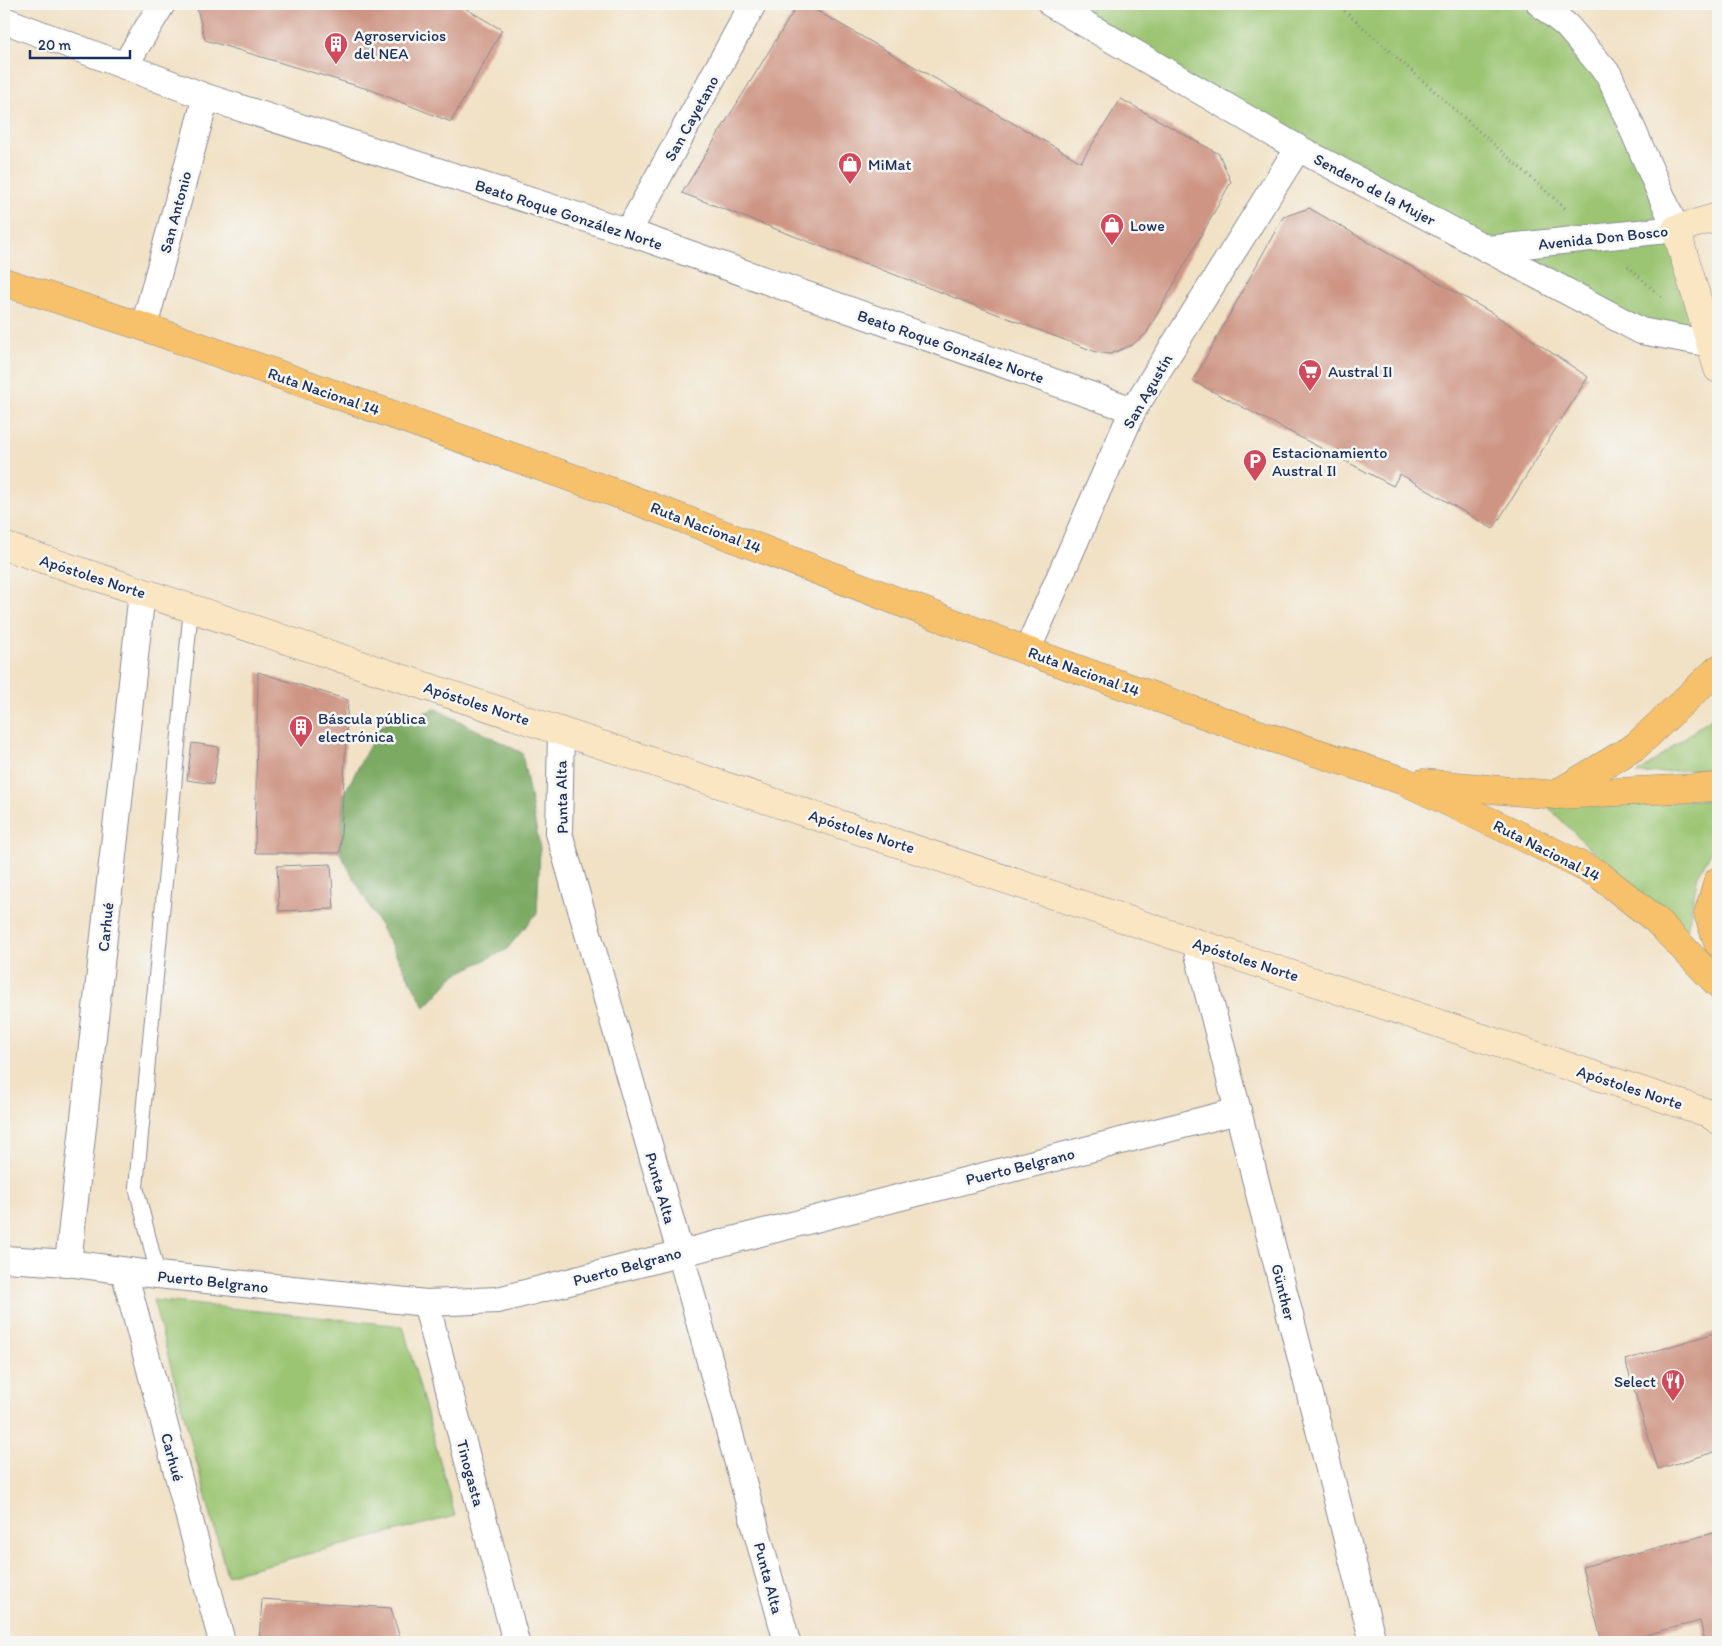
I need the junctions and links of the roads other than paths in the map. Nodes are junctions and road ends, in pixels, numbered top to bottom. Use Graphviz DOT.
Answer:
graph roads {
  1 [pos="162,4"];
  2 [pos="753,4"];
  3 [pos="1051,4"];
  4 [pos="1540,4"];
  5 [pos="4,20"];
  6 [pos="125,65"];
  7 [pos="206,97"];
  8 [pos="1298,148"];
  9 [pos="1718,217"];
  10 [pos="1676,229"];
  11 [pos="628,232"];
  12 [pos="1487,249"];
  13 [pos="4,282"];
  14 [pos="144,326"];
  15 [pos="1715,356"];
  16 [pos="1133,410"];
  17 [pos="4,546"];
  18 [pos="142,592"];
  19 [pos="191,608"];
  20 [pos="1026,651"];
  21 [pos="1718,669"];
  22 [pos="561,731"];
  23 [pos="1404,781"];
  24 [pos="1718,787"];
  25 [pos="1556,795"];
  26 [pos="1718,881"];
  27 [pos="1195,942"];
  28 [pos="1718,943"];
  29 [pos="1718,984"];
  30 [pos="1238,1111"];
  31 [pos="1718,1120"];
  32 [pos="680,1252"];
  33 [pos="4,1259"];
  34 [pos="68,1263"];
  35 [pos="124,1271"];
  36 [pos="158,1275"];
  37 [pos="426,1303"];
  38 [pos="222,1642"];
  39 [pos="516,1642"];
  40 [pos="786,1642"];
  41 [pos="1373,1642"];
  1 -- 6 [label="street"];
  2 -- 11 [label="street, San Cayetano"];
  3 -- 8 [label="street, Sendero de la Mujer"];
  4 -- 10 [label="street, Sendero de la Mujer"];
  5 -- 6 [label="street, Beato Roque González Norte"];
  6 -- 7 [label="street, Beato Roque González Norte"];
  7 -- 11 [label="street, Beato Roque González Norte"];
  7 -- 14 [label="street, San Antonio"];
  8 -- 12 [label="street, Sendero de la Mujer"];
  8 -- 16 [label="street, San Agustín"];
  9 -- 10 [label="street, Avenida Don Bosco"];
  10 -- 12 [label="street, Avenida Don Bosco"];
  10 -- 15 [label="street, Sendero de la Mujer"];
  11 -- 16 [label="street, Beato Roque González Norte"];
  12 -- 15 [label="street, Sendero de la Mujer"];
  13 -- 14 [label="highway, Ruta Nacional 14"];
  14 -- 20 [label="highway, Ruta Nacional 14"];
  16 -- 20 [label="street, San Agustín"];
  17 -- 18 [label="street, Apóstoles Norte"];
  18 -- 19 [label="street, Apóstoles Norte"];
  18 -- 34 [label="street, Carhué"];
  19 -- 22 [label="street, Apóstoles Norte"];
  19 -- 36 [label="lane"];
  20 -- 23 [label="highway, Ruta Nacional 14"];
  21 -- 25 [label="highway"];
  22 -- 27 [label="street, Apóstoles Norte"];
  22 -- 32 [label="street, Punta Alta"];
  23 -- 25 [label="highway, Ruta Nacional 14"];
  23 -- 29 [label="highway, Ruta Nacional 14"];
  24 -- 25 [label="highway, Ruta Nacional 14"];
  26 -- 28 [label="highway"];
  27 -- 30 [label="street, Günther"];
  27 -- 31 [label="street, Apóstoles Norte"];
  30 -- 32 [label="street, Puerto Belgrano"];
  30 -- 41 [label="street, Günther"];
  32 -- 37 [label="street, Puerto Belgrano"];
  32 -- 40 [label="street, Punta Alta"];
  33 -- 34 [label="street, Puerto Belgrano"];
  34 -- 35 [label="street, Puerto Belgrano"];
  35 -- 36 [label="street, Puerto Belgrano"];
  35 -- 38 [label="street, Carhué"];
  36 -- 37 [label="street, Puerto Belgrano"];
  37 -- 39 [label="street, Tinogasta"];
}
